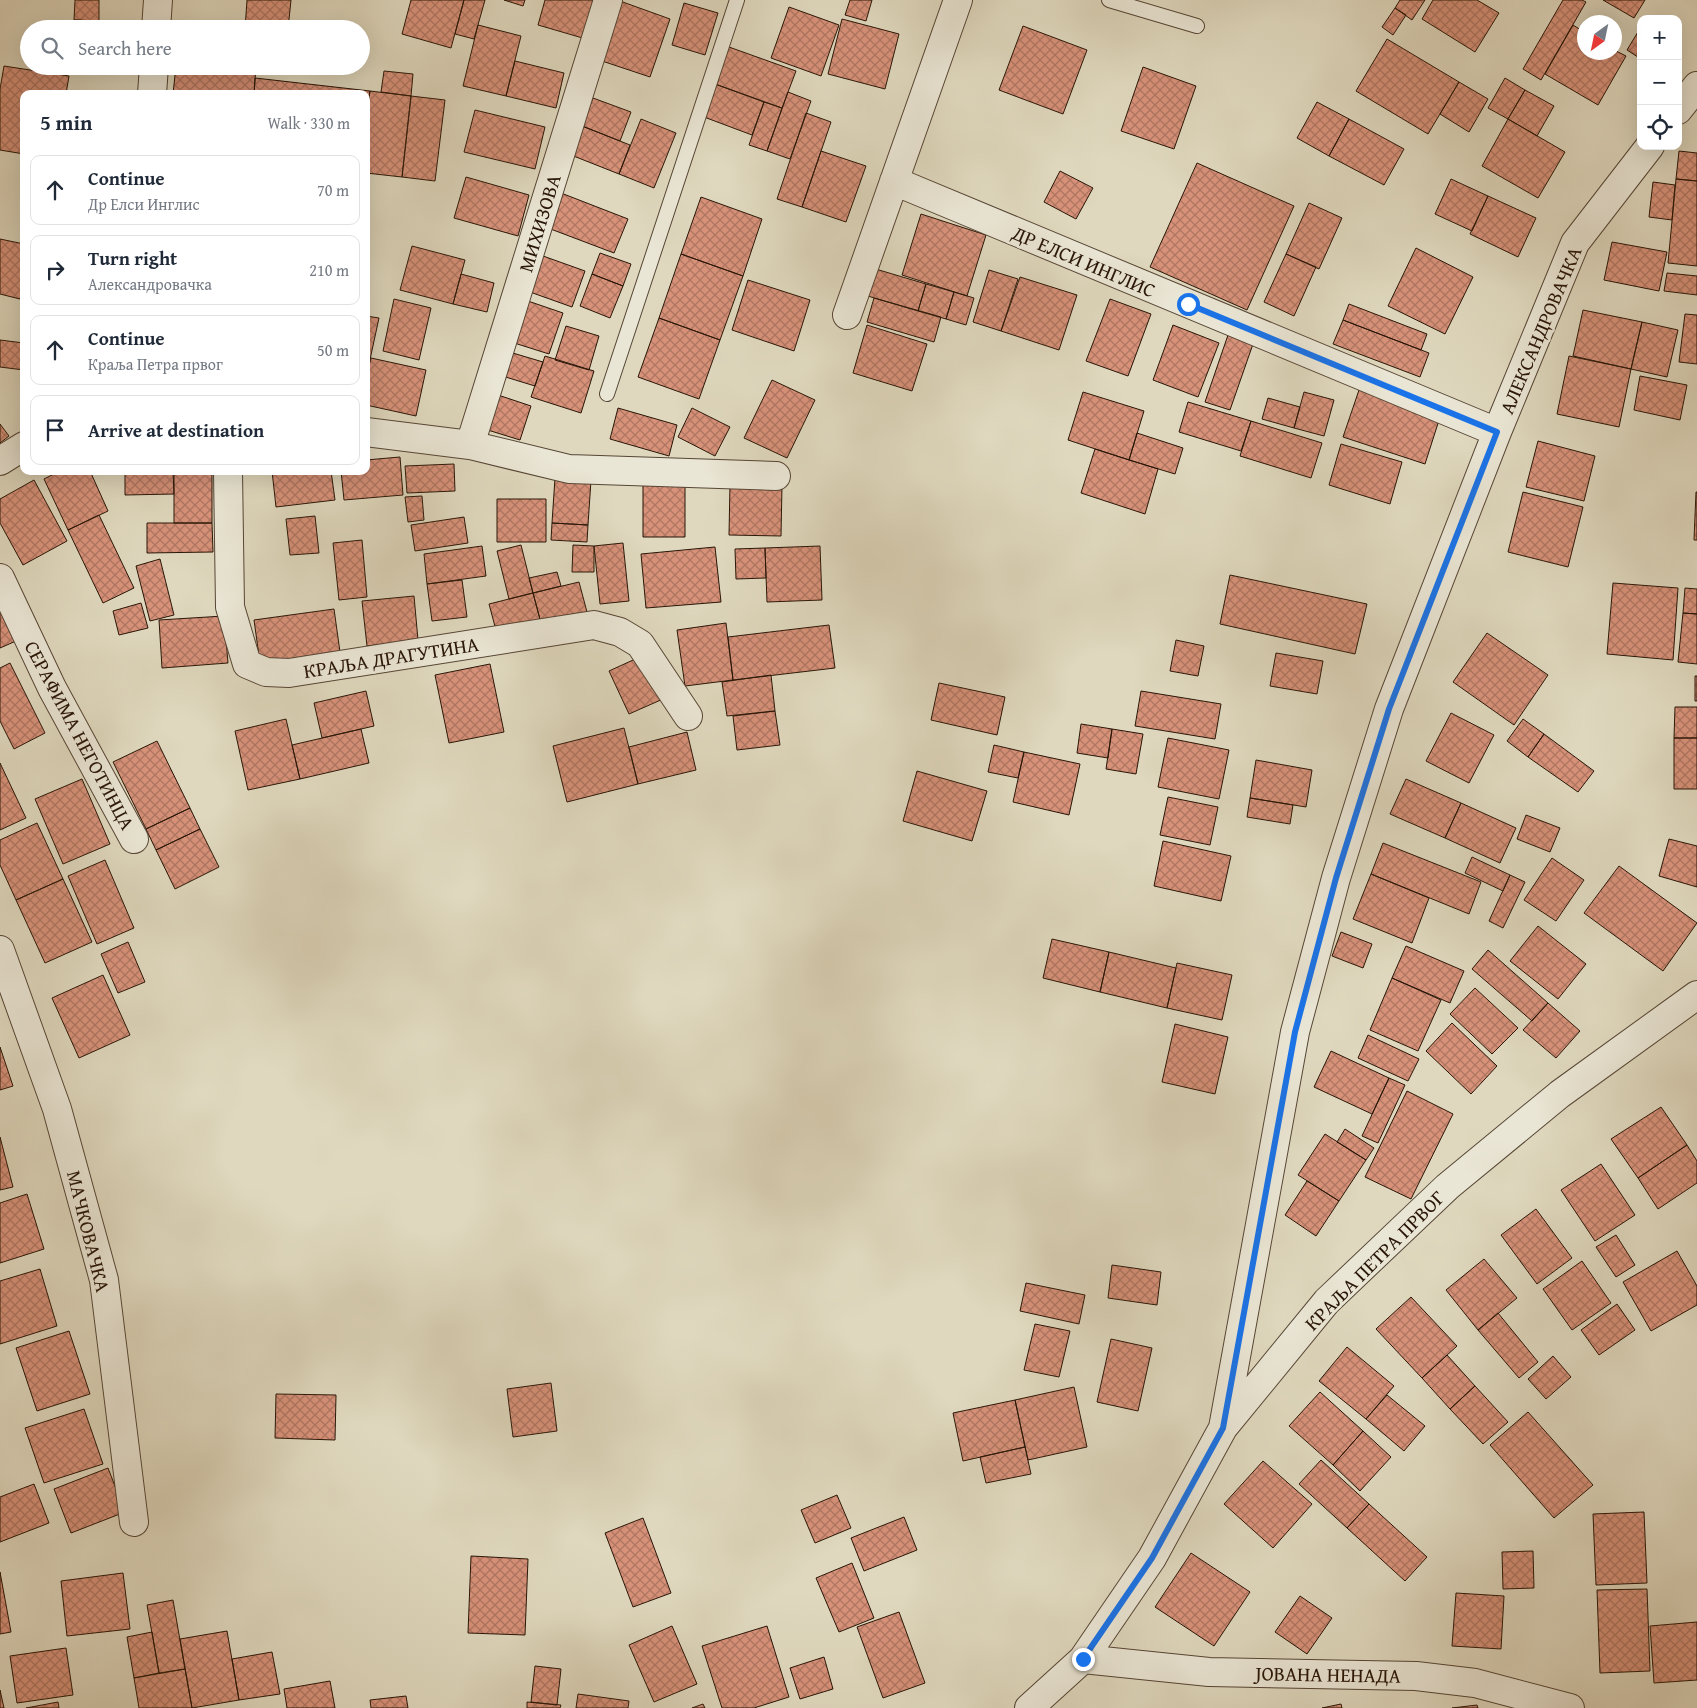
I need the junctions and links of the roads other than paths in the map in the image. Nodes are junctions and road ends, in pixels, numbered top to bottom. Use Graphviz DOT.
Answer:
graph roads {
  1 [pos="158,0"];
  2 [pos="608,0"];
  3 [pos="737,0"];
  4 [pos="958,0"];
  5 [pos="1109,0"];
  6 [pos="157,20"];
  7 [pos="1197,26"];
  8 [pos="153,75"];
  9 [pos="1697,86"];
  10 [pos="152,90"];
  11 [pos="1682,105"];
  12 [pos="1647,150"];
  13 [pos="894,181"];
  14 [pos="847,315"];
  15 [pos="607,394"];
  16 [pos="370,432"];
  17 [pos="1497,432"];
  18 [pos="470,445"];
  19 [pos="20,448"];
  20 [pos="0,461"];
  21 [pos="228,475"];
  22 [pos="776,476"];
  23 [pos="0,578"];
  24 [pos="688,716"];
  25 [pos="134,839"];
  26 [pos="0,950"];
  27 [pos="1697,996"];
  28 [pos="1223,1428"];
  29 [pos="134,1522"];
  30 [pos="1083,1659"];
  31 [pos="1029,1708"];
  32 [pos="1570,1708"];
  1 -- 6 [label="street"];
  2 -- 18 [label="street, МИХИЗОВА"];
  3 -- 15 [label="lane"];
  4 -- 13 [label="street"];
  5 -- 7 [label="lane"];
  8 -- 10 [label="street"];
  9 -- 11 [label="street"];
  12 -- 17 [label="street, АЛЕКСАНДРОВАЧКА"];
  13 -- 14 [label="street"];
  13 -- 17 [label="street, ДР ЕЛСИ ИНГЛИС"];
  16 -- 18 [label="street"];
  17 -- 28 [label="street, АЛЕКСАНДРОВАЧКА"];
  18 -- 22 [label="street"];
  19 -- 20 [label="street"];
  21 -- 24 [label="street, КРАЉА ДРАГУТИНА"];
  23 -- 25 [label="street, СЕРАФИМА НЕГОТИНЦА"];
  26 -- 29 [label="street, МАЧКОВАЧКА"];
  27 -- 28 [label="street, КРАЉА ПЕТРА ПРВОГ"];
  28 -- 30 [label="street, КРАЉА ПЕТРА ПРВОГ"];
  30 -- 31 [label="street, КРАЉА ПЕТРА ПРВОГ"];
  30 -- 32 [label="street, ЈОВАНА НЕНАДА"];
}
